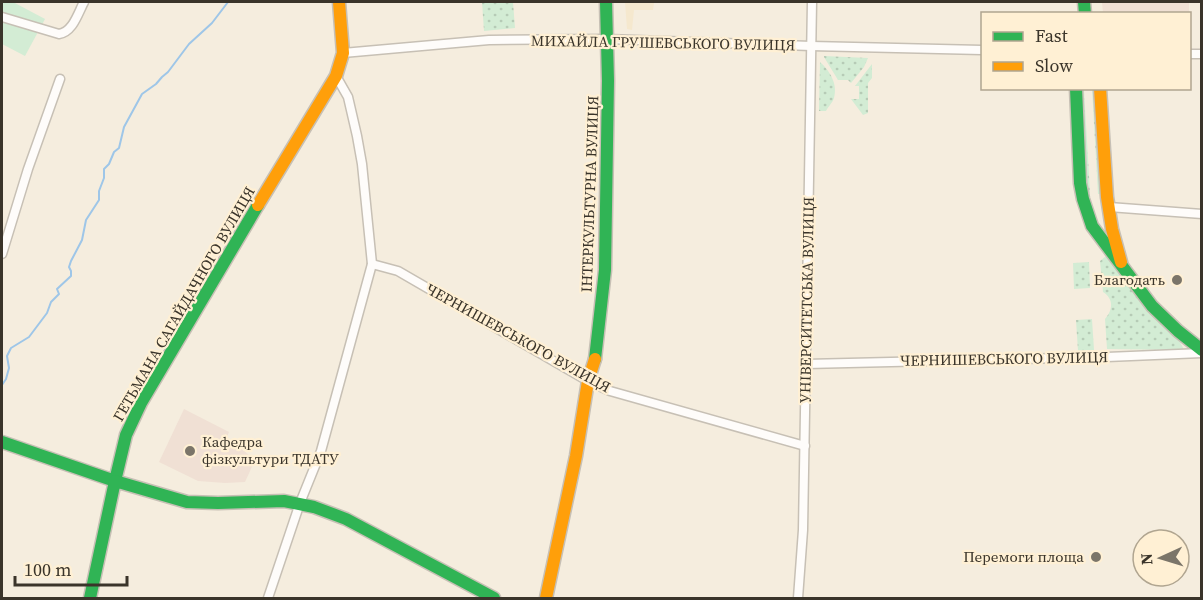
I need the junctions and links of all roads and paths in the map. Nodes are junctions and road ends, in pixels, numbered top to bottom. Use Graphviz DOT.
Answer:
graph roads {
  1 [pos="84,2"];
  2 [pos="339,2"];
  3 [pos="606,2"];
  4 [pos="812,2"];
  5 [pos="2,17"];
  6 [pos="607,39"];
  7 [pos="811,46"];
  8 [pos="981,50"];
  9 [pos="343,53"];
  10 [pos="336,76"];
  11 [pos="60,79"];
  12 [pos="1076,90"];
  13 [pos="1100,90"];
  14 [pos="1083,199"];
  15 [pos="1108,202"];
  16 [pos="1202,214"];
  17 [pos="2,255"];
  18 [pos="372,264"];
  19 [pos="1122,267"];
  20 [pos="1202,351"];
  21 [pos="806,364"];
  22 [pos="588,381"];
  23 [pos="2,442"];
  24 [pos="805,446"];
  25 [pos="115,481"];
  26 [pos="300,503"];
  27 [pos="90,598"];
  28 [pos="268,598"];
  29 [pos="494,598"];
  30 [pos="546,598"];
  31 [pos="798,598"];
  1 -- 5 [label="street"];
  2 -- 9 [label="main road"];
  3 -- 6 [label="main road, ІНТЕРКУЛЬТУРНА ВУЛИЦЯ"];
  4 -- 7 [label="street, УНІВЕРСИТЕТСЬКА ВУЛИЦЯ"];
  6 -- 7 [label="street, МИХАЙЛА ГРУШЕВСЬКОГО ВУЛИЦЯ"];
  6 -- 9 [label="street, МИХАЙЛА ГРУШЕВСЬКОГО ВУЛИЦЯ"];
  6 -- 22 [label="main road, ІНТЕРКУЛЬТУРНА ВУЛИЦЯ"];
  7 -- 8 [label="street, МИХАЙЛА ГРУШЕВСЬКОГО ВУЛИЦЯ"];
  7 -- 21 [label="street, УНІВЕРСИТЕТСЬКА ВУЛИЦЯ"];
  9 -- 10 [label="main road, ГЕТЬМАНА САГАЙДАЧНОГО ВУЛИЦЯ"];
  10 -- 18 [label="street"];
  10 -- 25 [label="main road, ГЕТЬМАНА САГАЙДАЧНОГО ВУЛИЦЯ"];
  11 -- 17 [label="street"];
  12 -- 14 [label="main road"];
  13 -- 15 [label="main road"];
  14 -- 15 [label="main road"];
  14 -- 19 [label="main road"];
  15 -- 16 [label="street"];
  15 -- 19 [label="main road"];
  18 -- 22 [label="street, ЧЕРНИШЕВСЬКОГО ВУЛИЦЯ"];
  18 -- 26 [label="street"];
  19 -- 20 [label="main road"];
  20 -- 21 [label="street, ЧЕРНИШЕВСЬКОГО ВУЛИЦЯ"];
  21 -- 24 [label="street, УНІВЕРСИТЕТСЬКА ВУЛИЦЯ"];
  22 -- 24 [label="street, ЧЕРНИШЕВСЬКОГО ВУЛИЦЯ"];
  22 -- 30 [label="main road, ІНТЕРКУЛЬТУРНА ВУЛИЦЯ"];
  23 -- 25 [label="main road"];
  24 -- 31 [label="street, УНІВЕРСИТЕТСЬКА ВУЛИЦЯ"];
  25 -- 26 [label="main road"];
  25 -- 27 [label="main road, ГЕТЬМАНА САГАЙДАЧНОГО ВУЛИЦЯ"];
  26 -- 28 [label="street"];
  26 -- 29 [label="main road"];
}
